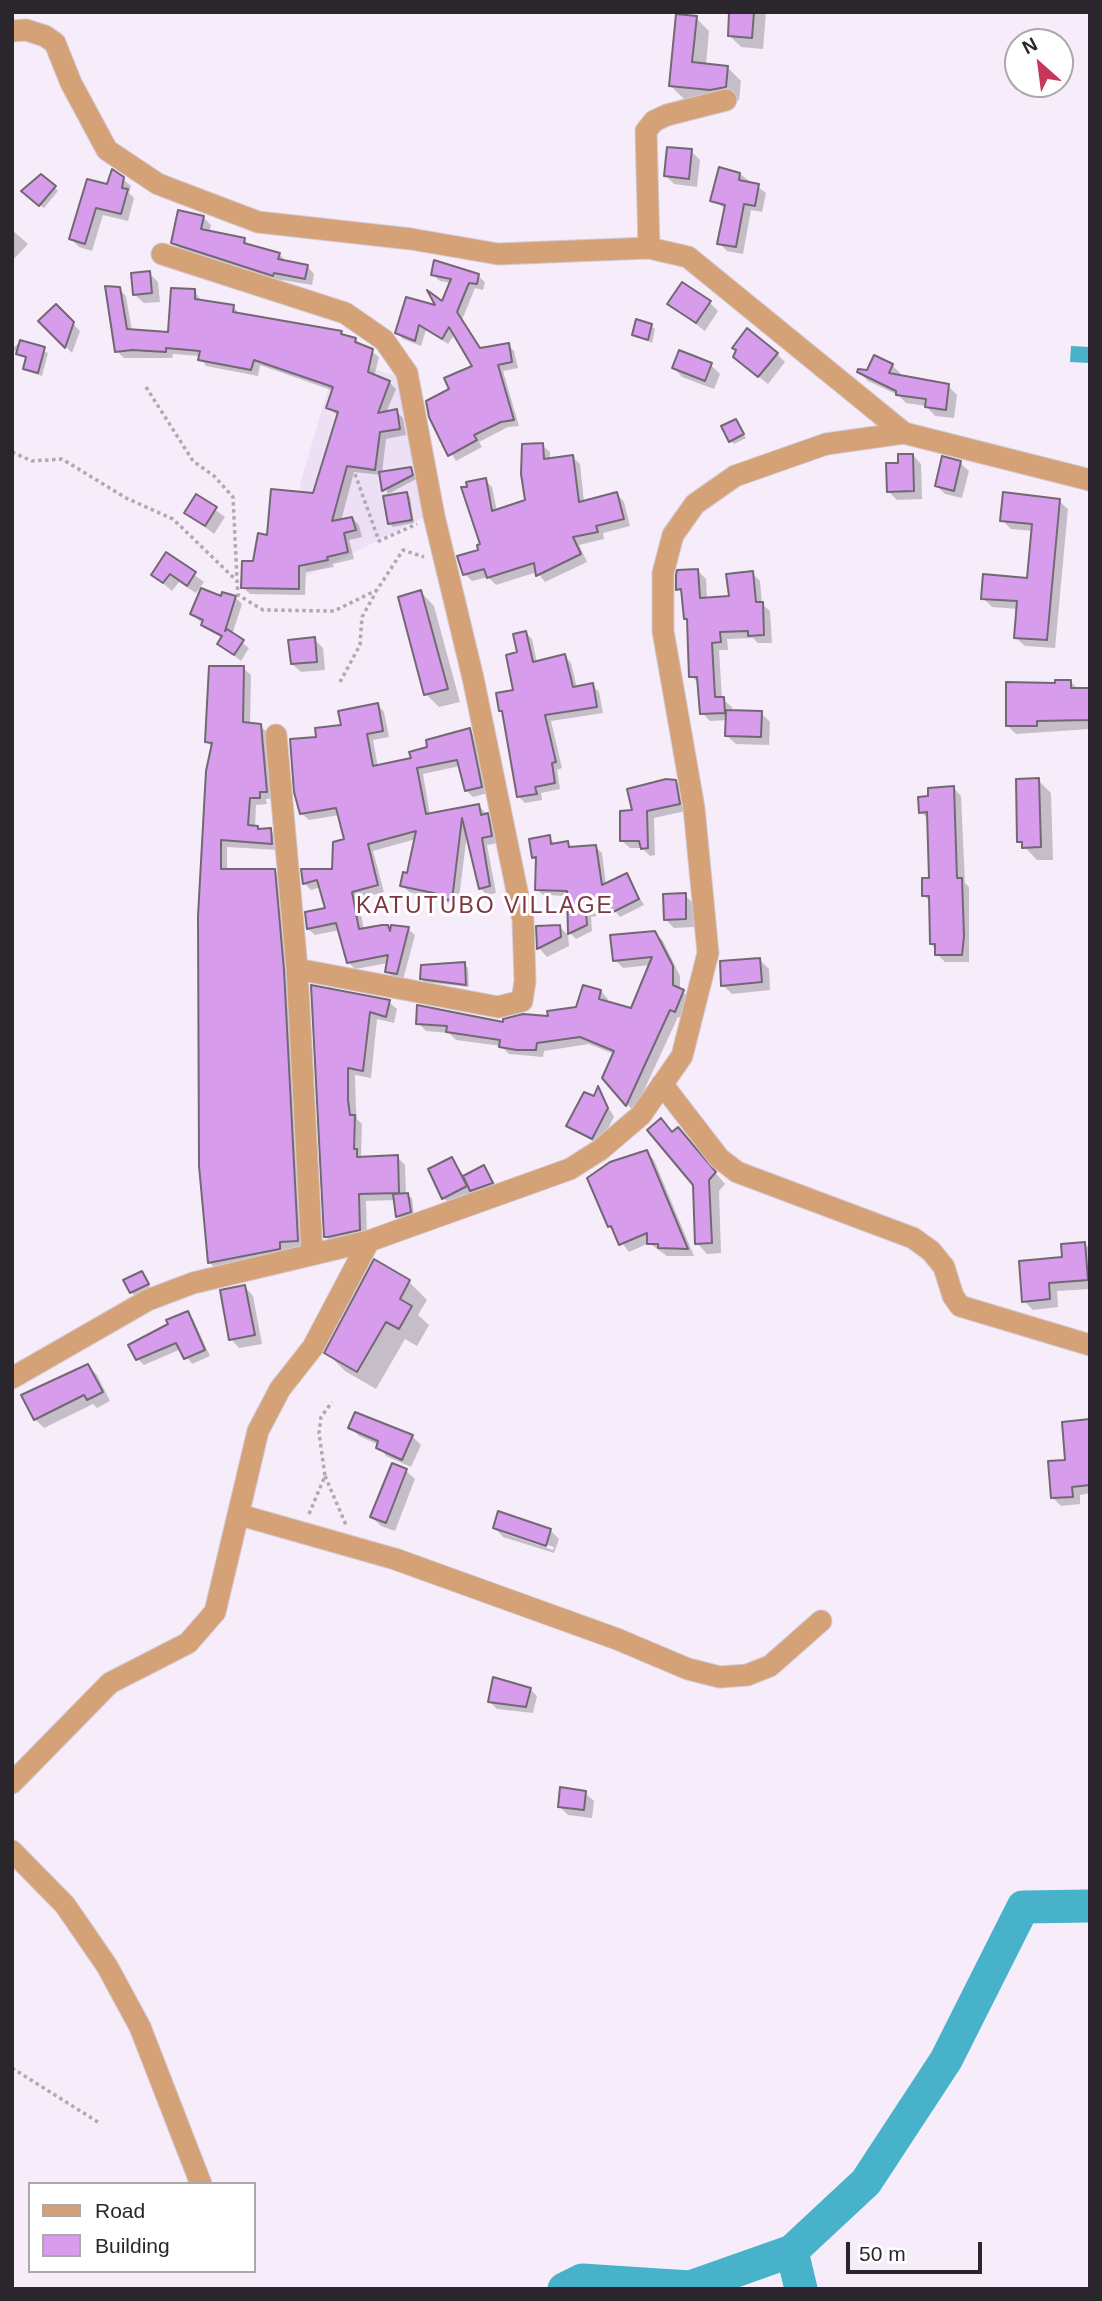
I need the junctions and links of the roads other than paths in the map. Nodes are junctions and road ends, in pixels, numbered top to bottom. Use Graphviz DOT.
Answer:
graph roads {
  1 [pos="12,31"];
  2 [pos="726,100"];
  3 [pos="649,248"];
  4 [pos="162,254"];
  5 [pos="904,433"];
  6 [pos="1090,480"];
  7 [pos="276,735"];
  8 [pos="297,969"];
  9 [pos="662,1084"];
  10 [pos="369,1241"];
  11 [pos="312,1253"];
  12 [pos="1090,1345"];
  13 [pos="12,1378"];
  14 [pos="240,1515"];
  15 [pos="821,1621"];
  16 [pos="12,1783"];
  17 [pos="12,1851"];
  18 [pos="200,2182"];
  1 -- 3 [label="street"];
  2 -- 3 [label="street"];
  3 -- 5 [label="street"];
  4 -- 8 [label="street"];
  5 -- 6 [label="street"];
  5 -- 9 [label="street"];
  7 -- 8 [label="street"];
  8 -- 11 [label="street"];
  9 -- 10 [label="street"];
  9 -- 12 [label="street"];
  10 -- 11 [label="street"];
  10 -- 14 [label="street"];
  11 -- 13 [label="street"];
  14 -- 15 [label="street"];
  14 -- 16 [label="street"];
  17 -- 18 [label="street"];
}
